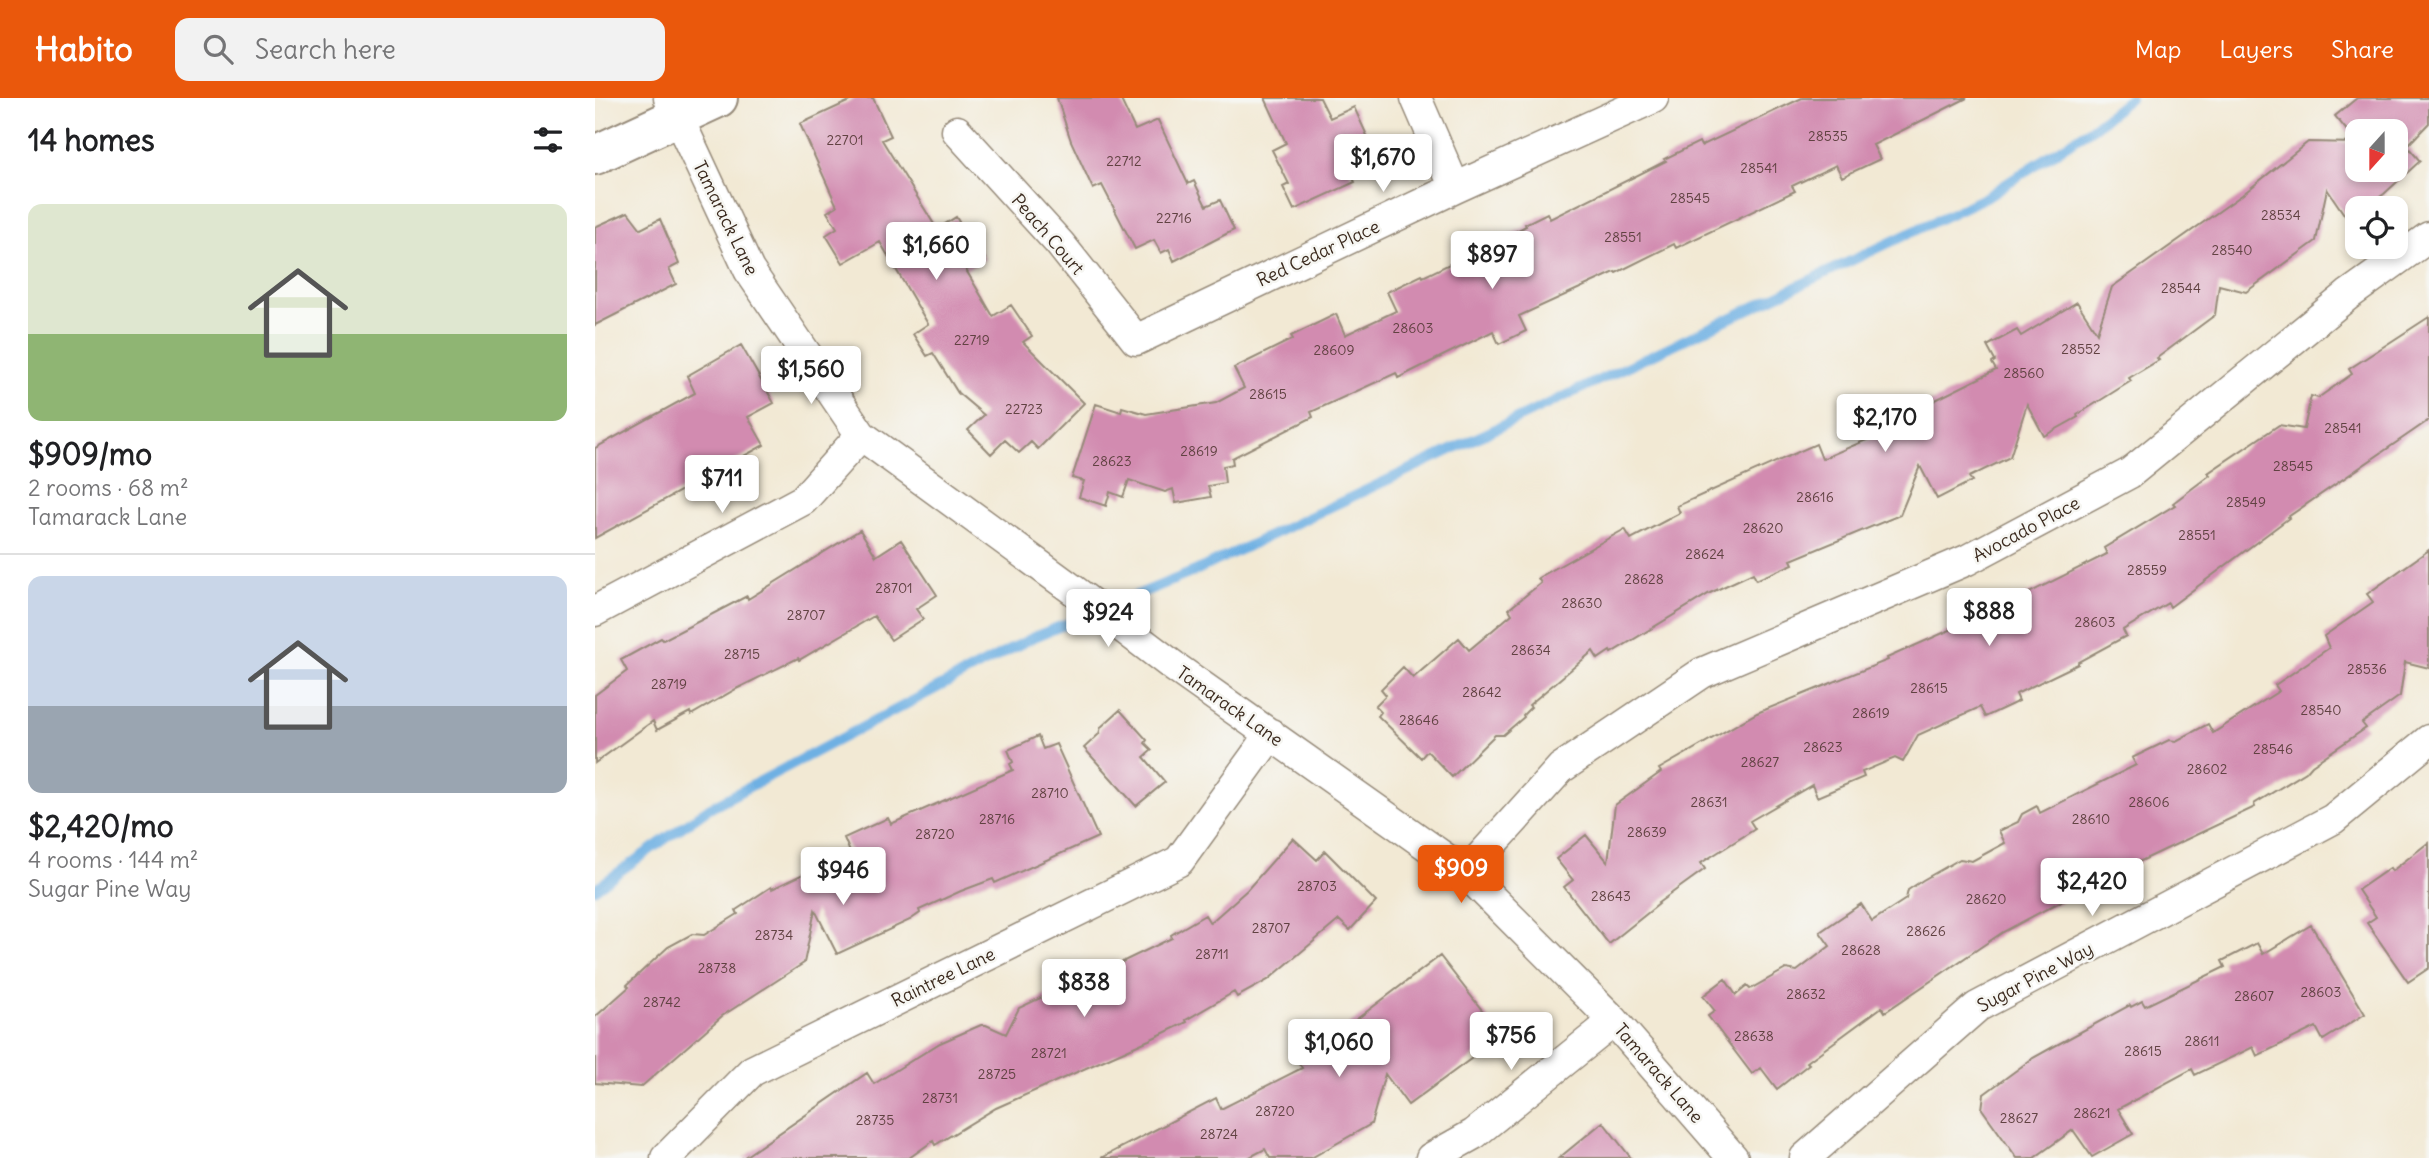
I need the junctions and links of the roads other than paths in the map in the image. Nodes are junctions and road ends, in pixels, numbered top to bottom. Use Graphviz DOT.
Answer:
graph roads {
  1 [pos="718,98"];
  2 [pos="1416,98"];
  3 [pos="1653,98"];
  4 [pos="673,107"];
  5 [pos="957,131"];
  6 [pos="595,155"];
  7 [pos="1455,188"];
  8 [pos="2429,237"];
  9 [pos="1136,340"];
  10 [pos="861,435"];
  11 [pos="595,611"];
  12 [pos="1271,734"];
  13 [pos="2429,740"];
  14 [pos="1466,873"];
  15 [pos="1614,1021"];
  16 [pos="666,1158"];
  17 [pos="1431,1158"];
  18 [pos="1733,1158"];
  19 [pos="1805,1158"];
  1 -- 4 [label="street"];
  2 -- 7 [label="street"];
  3 -- 7 [label="street, Red Cedar Place"];
  4 -- 6 [label="street"];
  4 -- 10 [label="street, Tamarack Lane"];
  5 -- 9 [label="street, Peach Court"];
  7 -- 9 [label="street, Red Cedar Place"];
  8 -- 14 [label="street, Avocado Place"];
  10 -- 11 [label="street"];
  10 -- 12 [label="street, Tamarack Lane"];
  12 -- 14 [label="street, Tamarack Lane"];
  12 -- 16 [label="street, Raintree Lane"];
  13 -- 19 [label="street, Sugar Pine Way"];
  14 -- 15 [label="street, Tamarack Lane"];
  15 -- 17 [label="street"];
  15 -- 18 [label="street, Tamarack Lane"];
}
